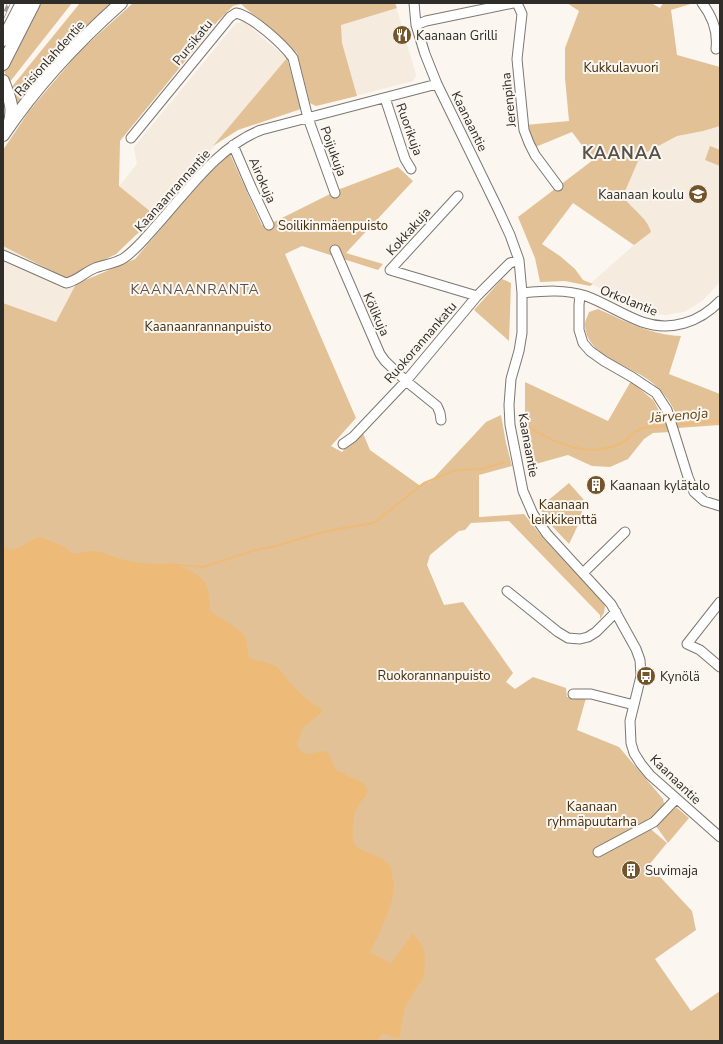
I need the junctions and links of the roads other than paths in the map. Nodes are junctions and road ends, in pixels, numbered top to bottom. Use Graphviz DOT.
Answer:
graph roads {
  1 [pos="22,3"];
  2 [pos="34,3"];
  3 [pos="121,3"];
  4 [pos="414,3"];
  5 [pos="513,3"];
  6 [pos="517,3"];
  7 [pos="702,3"];
  8 [pos="416,25"];
  9 [pos="3,40"];
  10 [pos="716,49"];
  11 [pos="3,64"];
  12 [pos="3,81"];
  13 [pos="437,84"];
  14 [pos="385,98"];
  15 [pos="308,118"];
  16 [pos="5,132"];
  17 [pos="131,138"];
  18 [pos="233,145"];
  19 [pos="411,169"];
  20 [pos="558,186"];
  21 [pos="335,193"];
  22 [pos="458,196"];
  23 [pos="269,225"];
  24 [pos="335,250"];
  25 [pos="3,255"];
  26 [pos="518,260"];
  27 [pos="522,293"];
  28 [pos="580,295"];
  29 [pos="476,296"];
  30 [pos="720,301"];
  31 [pos="406,381"];
  32 [pos="441,420"];
  33 [pos="343,444"];
  34 [pos="720,506"];
  35 [pos="625,532"];
  36 [pos="583,573"];
  37 [pos="507,591"];
  38 [pos="720,602"];
  39 [pos="616,612"];
  40 [pos="720,668"];
  41 [pos="573,694"];
  42 [pos="634,705"];
  43 [pos="676,799"];
  44 [pos="719,834"];
  45 [pos="598,852"];
  1 -- 9 [label="main road"];
  2 -- 11 [label="main road"];
  3 -- 16 [label="main road, Raisionlahdentie"];
  4 -- 8 [label="street, Kaanaantie"];
  5 -- 8 [label="street"];
  6 -- 20 [label="street, Jerenpiha"];
  7 -- 10 [label="street"];
  8 -- 13 [label="street, Kaanaantie"];
  12 -- 16 [label="main road"];
  13 -- 14 [label="street, Kaanaanrannantie"];
  13 -- 26 [label="street, Kaanaantie"];
  14 -- 15 [label="street, Kaanaanrannantie"];
  14 -- 19 [label="street, Ruorikuja"];
  15 -- 17 [label="street, Pursikatu"];
  15 -- 18 [label="street, Kaanaanrannantie"];
  15 -- 21 [label="street, Poijukuja"];
  18 -- 23 [label="street, Airokuja"];
  18 -- 25 [label="street, Kaanaanrannantie"];
  22 -- 29 [label="street, Kokkakuja"];
  24 -- 31 [label="street, Kölikuja"];
  26 -- 27 [label="street, Kaanaantie"];
  26 -- 29 [label="street, Ruokorannankatu"];
  27 -- 28 [label="street, Orkolantie"];
  27 -- 36 [label="street, Kaanaantie"];
  28 -- 30 [label="street, Orkolantie"];
  28 -- 34 [label="street"];
  29 -- 31 [label="street, Ruokorannankatu"];
  31 -- 32 [label="street, Kölikuja"];
  31 -- 33 [label="street, Ruokorannankatu"];
  35 -- 36 [label="street"];
  36 -- 39 [label="street, Kaanaantie"];
  37 -- 39 [label="street"];
  38 -- 40 [label="street"];
  39 -- 42 [label="street, Kaanaantie"];
  41 -- 42 [label="street"];
  42 -- 43 [label="street, Kaanaantie"];
  43 -- 44 [label="street, Kaanaantie"];
  43 -- 45 [label="street"];
}
